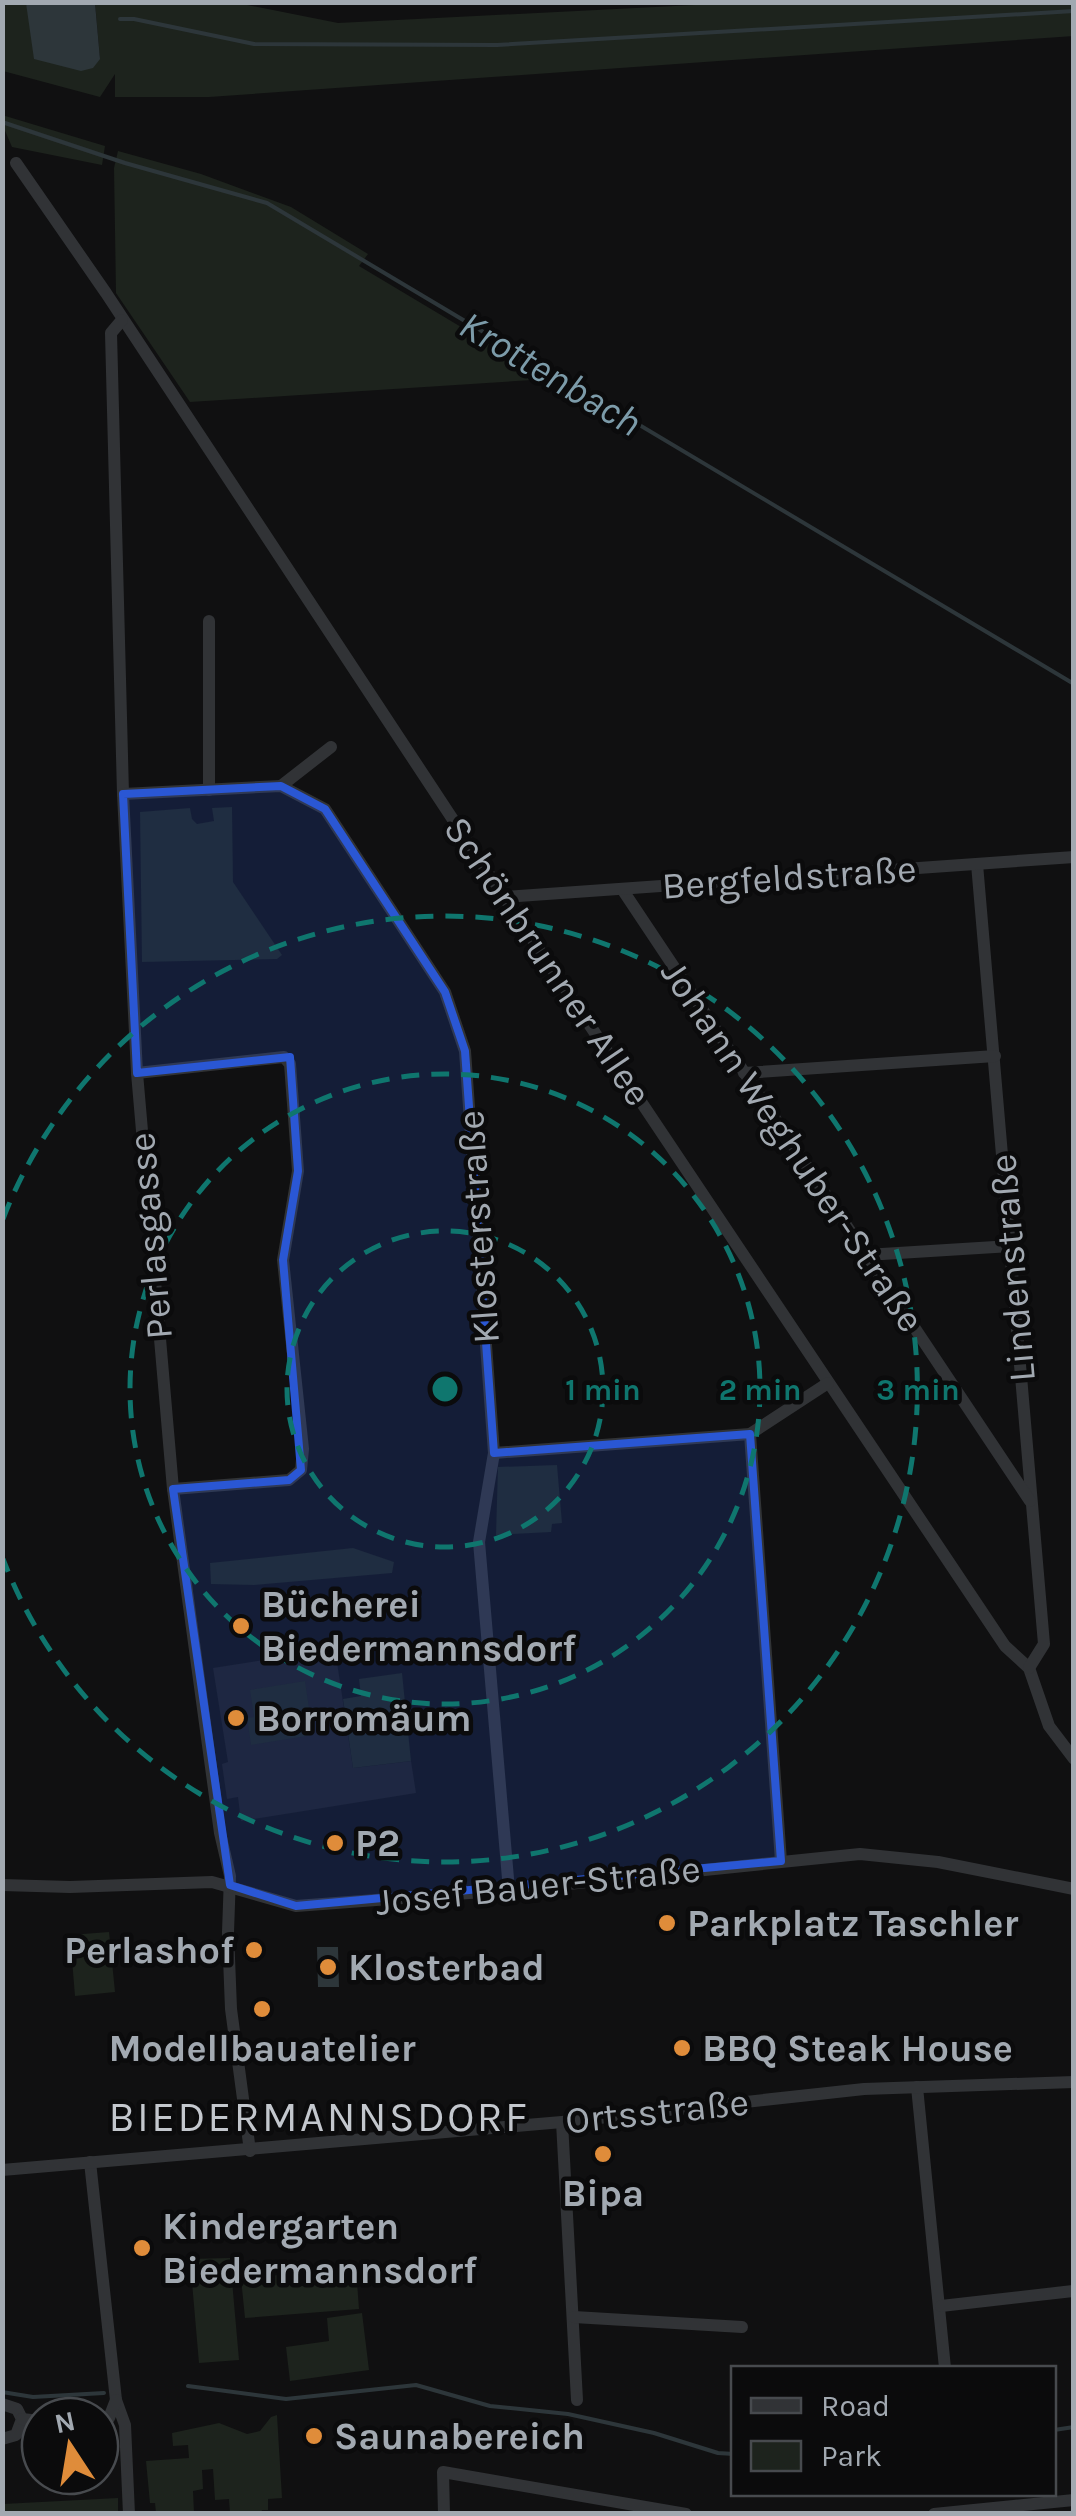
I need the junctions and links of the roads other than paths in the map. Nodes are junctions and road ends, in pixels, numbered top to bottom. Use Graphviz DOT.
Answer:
graph roads {
  1 [pos="16,164"];
  2 [pos="122,320"];
  3 [pos="209,621"];
  4 [pos="331,747"];
  5 [pos="280,786"];
  6 [pos="209,790"];
  7 [pos="123,794"];
  8 [pos="1074,857"];
  9 [pos="978,864"];
  10 [pos="622,890"];
  11 [pos="504,897"];
  12 [pos="995,1056"];
  13 [pos="137,1073"];
  14 [pos="744,1073"];
  15 [pos="1011,1246"];
  16 [pos="866,1255"];
  17 [pos="828,1383"];
  18 [pos="750,1434"];
  19 [pos="494,1453"];
  20 [pos="173,1489"];
  21 [pos="1032,1503"];
  22 [pos="1028,1668"];
  23 [pos="1074,1759"];
  24 [pos="781,1860"];
  25 [pos="2,1885"];
  26 [pos="230,1886"];
  27 [pos="1074,1889"];
  28 [pos="509,1890"];
  29 [pos="1074,2082"];
  30 [pos="917,2086"];
  31 [pos="562,2122"];
  32 [pos="250,2151"];
  33 [pos="90,2162"];
  34 [pos="2,2170"];
  35 [pos="1074,2290"];
  36 [pos="940,2306"];
  37 [pos="574,2317"];
  38 [pos="742,2327"];
  39 [pos="945,2366"];
  40 [pos="116,2395"];
  41 [pos="577,2400"];
  42 [pos="20,2425"];
  43 [pos="2,2439"];
  44 [pos="1074,2500"];
  45 [pos="129,2514"];
  46 [pos="444,2514"];
  47 [pos="686,2514"];
  48 [pos="934,2514"];
  1 -- 2 [label="street, Schönbrunner Allee"];
  2 -- 7 [label="street, Perlasgasse"];
  2 -- 11 [label="street, Schönbrunner Allee"];
  3 -- 6 [label="street"];
  4 -- 5 [label="street"];
  5 -- 6 [label="street"];
  5 -- 19 [label="street, Klosterstraße"];
  6 -- 7 [label="street"];
  7 -- 13 [label="street, Perlasgasse"];
  8 -- 9 [label="street, Bergfeldstraße"];
  9 -- 10 [label="street, Bergfeldstraße"];
  9 -- 12 [label="street, Lindenstraße"];
  10 -- 11 [label="street, Bergfeldstraße"];
  10 -- 14 [label="street, Johann Weghuber-Straße"];
  11 -- 17 [label="street, Schönbrunner Allee"];
  12 -- 14 [label="street"];
  12 -- 15 [label="street, Lindenstraße"];
  13 -- 20 [label="street, Perlasgasse"];
  13 -- 20 [label="street"];
  14 -- 16 [label="street, Johann Weghuber-Straße"];
  15 -- 16 [label="street"];
  15 -- 21 [label="street, Lindenstraße"];
  16 -- 21 [label="street, Johann Weghuber-Straße"];
  17 -- 18 [label="street"];
  17 -- 22 [label="street, Schönbrunner Allee"];
  18 -- 19 [label="street"];
  18 -- 24 [label="street"];
  19 -- 28 [label="street, Klosterstraße"];
  20 -- 26 [label="street, Perlasgasse"];
  21 -- 22 [label="street, Lindenstraße"];
  22 -- 23 [label="street, Schönbrunner Allee"];
  24 -- 27 [label="street, Josef Bauer-Straße"];
  24 -- 28 [label="street, Josef Bauer-Straße"];
  25 -- 26 [label="street, Josef Bauer-Straße"];
  26 -- 28 [label="street, Josef Bauer-Straße"];
  26 -- 32 [label="street, Perlasgasse"];
  29 -- 30 [label="street, Ortsstraße"];
  30 -- 31 [label="street, Ortsstraße"];
  30 -- 36 [label="street"];
  31 -- 32 [label="street, Ortsstraße"];
  31 -- 37 [label="street"];
  32 -- 33 [label="street, Ortsstraße"];
  33 -- 34 [label="street, Ortsstraße"];
  33 -- 40 [label="street"];
  35 -- 36 [label="street"];
  36 -- 39 [label="street"];
  37 -- 38 [label="street"];
  37 -- 41 [label="street"];
  40 -- 45 [label="street"];
  42 -- 43 [label="street"];
  44 -- 48 [label="street"];
  46 -- 47 [label="street"];
}
